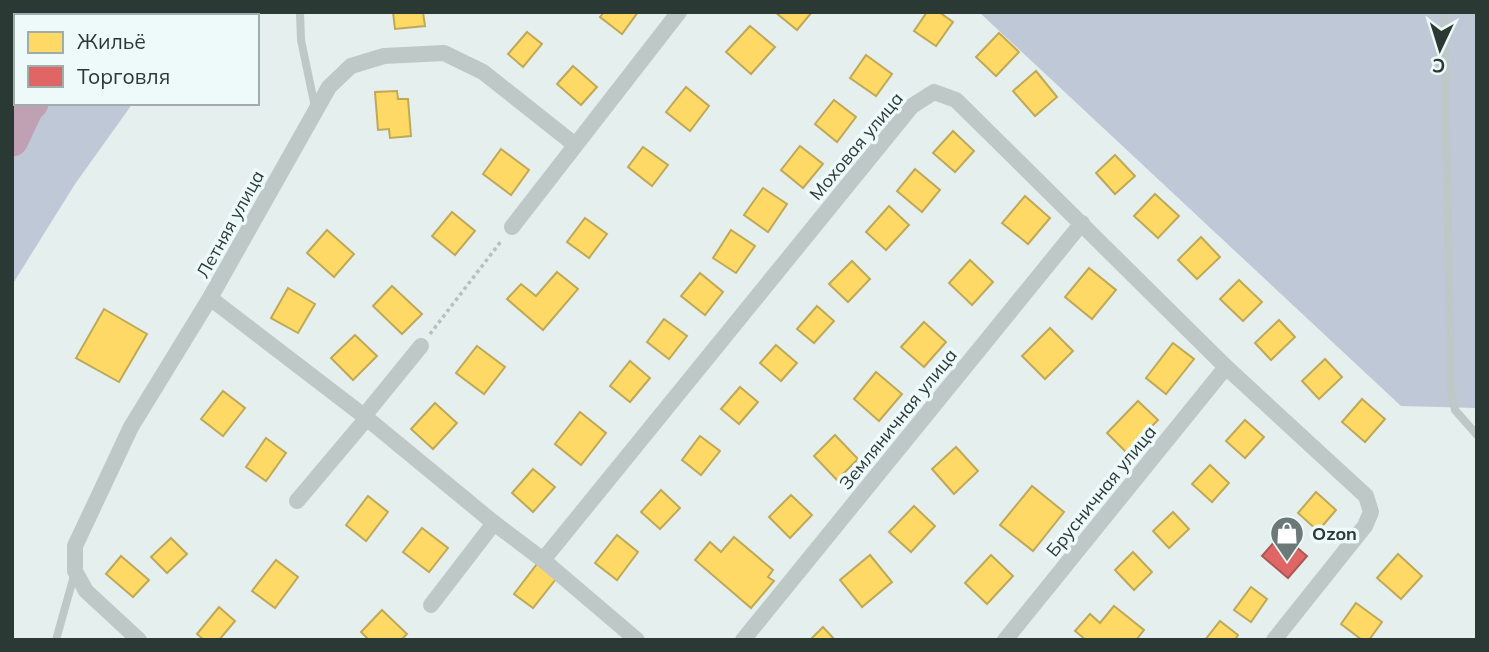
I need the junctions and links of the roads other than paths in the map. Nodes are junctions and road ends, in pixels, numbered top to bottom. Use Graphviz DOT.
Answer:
graph roads {
  1 [pos="300,12"];
  2 [pos="679,12"];
  3 [pos="1444,12"];
  4 [pos="315,110"];
  5 [pos="574,144"];
  6 [pos="1082,223"];
  7 [pos="512,227"];
  8 [pos="210,298"];
  9 [pos="421,346"];
  10 [pos="1226,367"];
  11 [pos="366,417"];
  12 [pos="1477,435"];
  13 [pos="297,501"];
  14 [pos="494,523"];
  15 [pos="542,560"];
  16 [pos="75,571"];
  17 [pos="431,605"];
  18 [pos="627,637"];
  19 [pos="56,640"];
  20 [pos="139,640"];
  21 [pos="743,640"];
  22 [pos="1005,640"];
  23 [pos="1274,640"];
  1 -- 4 [label="lane"];
  2 -- 5 [label="street"];
  3 -- 12 [label="lane"];
  4 -- 5 [label="street, Летняя улица"];
  4 -- 8 [label="street, Летняя улица"];
  5 -- 7 [label="street"];
  6 -- 10 [label="street, Моховая улица"];
  6 -- 15 [label="street, Моховая улица"];
  6 -- 21 [label="street, Земляничная улица"];
  8 -- 11 [label="street, Летняя улица"];
  8 -- 16 [label="street"];
  9 -- 11 [label="street"];
  10 -- 22 [label="street, Брусничная улица"];
  10 -- 23 [label="street, Моховая улица"];
  11 -- 13 [label="street"];
  11 -- 14 [label="street, Летняя улица"];
  14 -- 15 [label="street, Летняя улица"];
  14 -- 17 [label="street"];
  15 -- 18 [label="street, Летняя улица"];
  16 -- 19 [label="lane"];
  16 -- 20 [label="street"];
}
